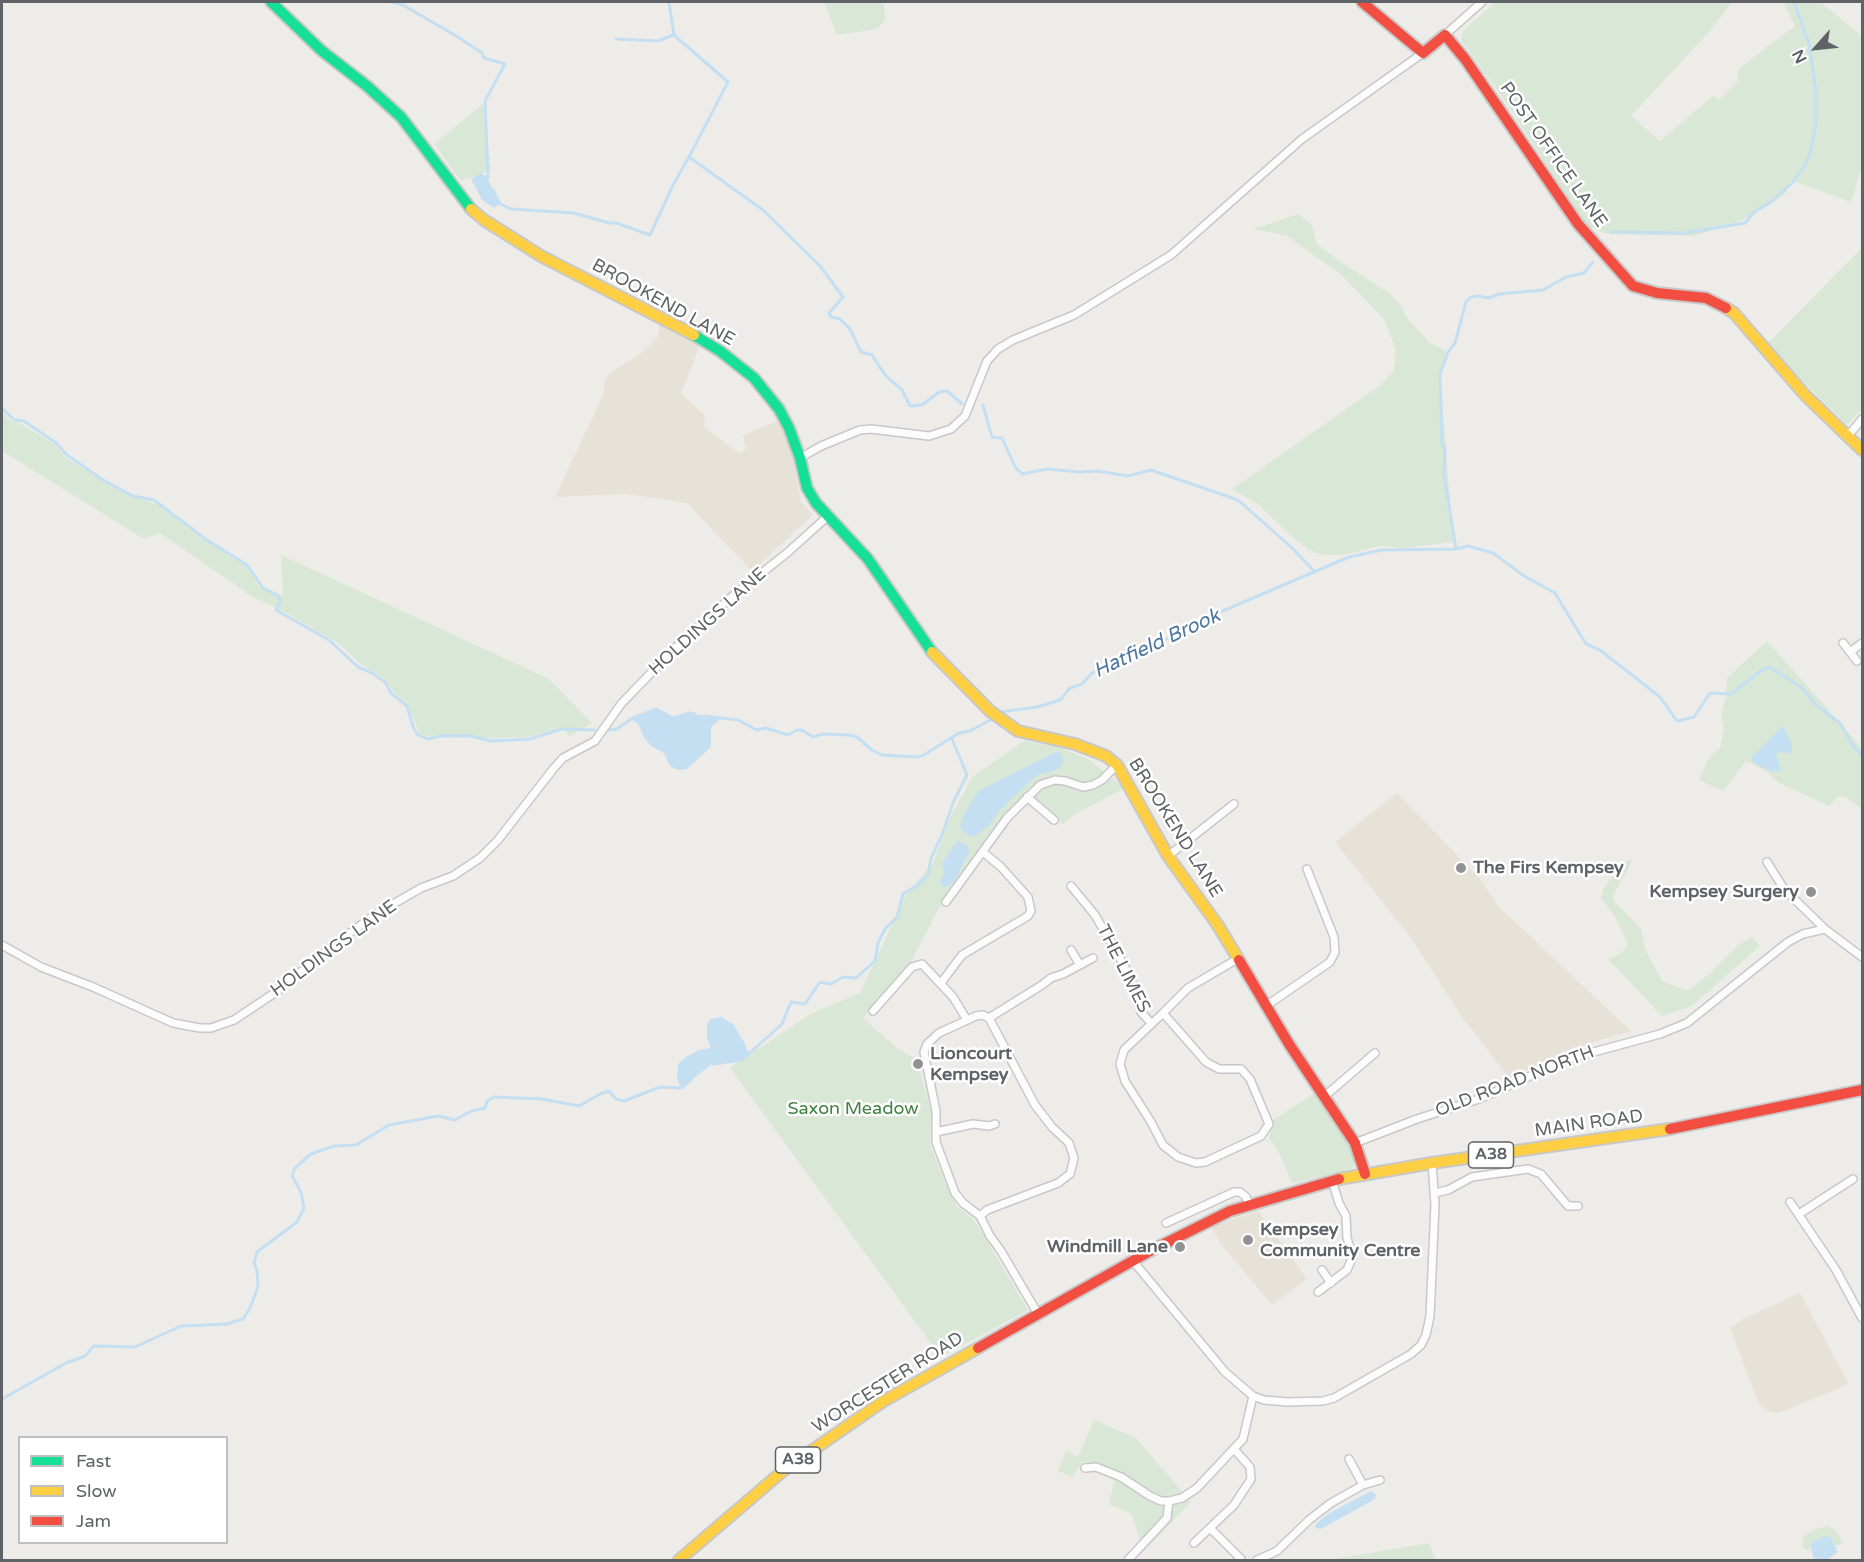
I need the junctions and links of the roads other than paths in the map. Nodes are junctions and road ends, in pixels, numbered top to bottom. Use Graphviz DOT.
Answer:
graph roads {
  1 [pos="271,2"];
  2 [pos="1362,2"];
  3 [pos="1482,2"];
  4 [pos="1445,35"];
  5 [pos="1423,53"];
  6 [pos="1863,419"];
  7 [pos="1848,436"];
  8 [pos="1863,450"];
  9 [pos="800,458"];
  10 [pos="827,517"];
  11 [pos="1843,643"];
  12 [pos="1863,643"];
  13 [pos="1850,652"];
  14 [pos="1857,661"];
  15 [pos="1117,765"];
  16 [pos="1027,797"];
  17 [pos="1234,804"];
  18 [pos="1054,820"];
  19 [pos="983,852"];
  20 [pos="1168,856"];
  21 [pos="1767,862"];
  22 [pos="1307,869"];
  23 [pos="1071,886"];
  24 [pos="946,902"];
  25 [pos="1825,929"];
  26 [pos="2,945"];
  27 [pos="1071,950"];
  28 [pos="1863,957"];
  29 [pos="1093,958"];
  30 [pos="1239,958"];
  31 [pos="1080,965"];
  32 [pos="941,983"];
  33 [pos="1266,1006"];
  34 [pos="873,1011"];
  35 [pos="1163,1013"];
  36 [pos="989,1018"];
  37 [pos="967,1020"];
  38 [pos="1152,1024"];
  39 [pos="1375,1053"];
  40 [pos="1863,1090"];
  41 [pos="1325,1096"];
  42 [pos="995,1124"];
  43 [pos="936,1132"];
  44 [pos="1355,1143"];
  45 [pos="1432,1163"];
  46 [pos="1365,1174"];
  47 [pos="1853,1179"];
  48 [pos="1332,1180"];
  49 [pos="1435,1193"];
  50 [pos="1790,1202"];
  51 [pos="1249,1204"];
  52 [pos="1578,1206"];
  53 [pos="1799,1214"];
  54 [pos="980,1216"];
  55 [pos="1166,1223"];
  56 [pos="1133,1261"];
  57 [pos="1322,1270"];
  58 [pos="1331,1283"];
  59 [pos="1318,1292"];
  60 [pos="1038,1314"];
  61 [pos="1863,1318"];
  62 [pos="1253,1396"];
  63 [pos="1234,1449"];
  64 [pos="1348,1459"];
  65 [pos="1085,1468"];
  66 [pos="1380,1480"];
  67 [pos="1363,1485"];
  68 [pos="1169,1501"];
  69 [pos="1210,1528"];
  70 [pos="1194,1543"];
  71 [pos="680,1560"];
  72 [pos="1128,1560"];
  73 [pos="1243,1560"];
  74 [pos="1257,1560"];
  1 -- 9 [label="street, BROOKEND LANE"];
  2 -- 5 [label="street"];
  3 -- 4 [label="street"];
  4 -- 5 [label="street"];
  4 -- 7 [label="street, POST OFFICE LANE"];
  5 -- 9 [label="street"];
  6 -- 7 [label="street"];
  7 -- 8 [label="street, POST OFFICE LANE"];
  9 -- 10 [label="street, BROOKEND LANE"];
  10 -- 15 [label="street, BROOKEND LANE"];
  10 -- 26 [label="street, HOLDINGS LANE"];
  11 -- 13 [label="street"];
  12 -- 13 [label="street"];
  13 -- 14 [label="street"];
  15 -- 16 [label="street"];
  15 -- 20 [label="street, BROOKEND LANE"];
  16 -- 18 [label="street"];
  16 -- 19 [label="street"];
  17 -- 20 [label="street"];
  19 -- 24 [label="street"];
  19 -- 32 [label="street"];
  20 -- 30 [label="street, BROOKEND LANE"];
  21 -- 25 [label="street"];
  22 -- 33 [label="street"];
  23 -- 38 [label="street, THE LIMES"];
  25 -- 28 [label="street"];
  25 -- 44 [label="street, OLD ROAD NORTH"];
  27 -- 31 [label="street"];
  29 -- 31 [label="street"];
  30 -- 33 [label="street, BROOKEND LANE"];
  30 -- 35 [label="street, THE LIMES"];
  31 -- 36 [label="street"];
  32 -- 34 [label="street"];
  32 -- 37 [label="street"];
  33 -- 41 [label="street, BROOKEND LANE"];
  35 -- 38 [label="street, THE LIMES"];
  35 -- 38 [label="street, THE LIMES"];
  36 -- 37 [label="street"];
  36 -- 54 [label="street"];
  37 -- 43 [label="street"];
  39 -- 41 [label="street"];
  40 -- 45 [label="street, MAIN ROAD / A38"];
  41 -- 44 [label="street, BROOKEND LANE"];
  42 -- 43 [label="street"];
  43 -- 54 [label="street"];
  44 -- 46 [label="street, BROOKEND LANE"];
  45 -- 46 [label="street, MAIN ROAD / A38"];
  45 -- 49 [label="street"];
  46 -- 48 [label="street, MAIN ROAD / A38"];
  47 -- 53 [label="street"];
  48 -- 51 [label="street, MAIN ROAD / A38"];
  48 -- 58 [label="street"];
  49 -- 52 [label="street"];
  49 -- 62 [label="street"];
  50 -- 53 [label="street"];
  51 -- 55 [label="street"];
  51 -- 56 [label="street, MAIN ROAD / A38"];
  53 -- 61 [label="street"];
  54 -- 60 [label="street"];
  56 -- 60 [label="street, WORCESTER ROAD / A38"];
  56 -- 62 [label="street"];
  57 -- 58 [label="street"];
  58 -- 59 [label="street"];
  60 -- 71 [label="street, WORCESTER ROAD / A38"];
  62 -- 63 [label="street"];
  63 -- 68 [label="street"];
  63 -- 69 [label="street"];
  64 -- 67 [label="street"];
  65 -- 68 [label="street"];
  66 -- 67 [label="street"];
  67 -- 74 [label="street"];
  68 -- 72 [label="street"];
  69 -- 70 [label="street"];
  69 -- 73 [label="street"];
}
